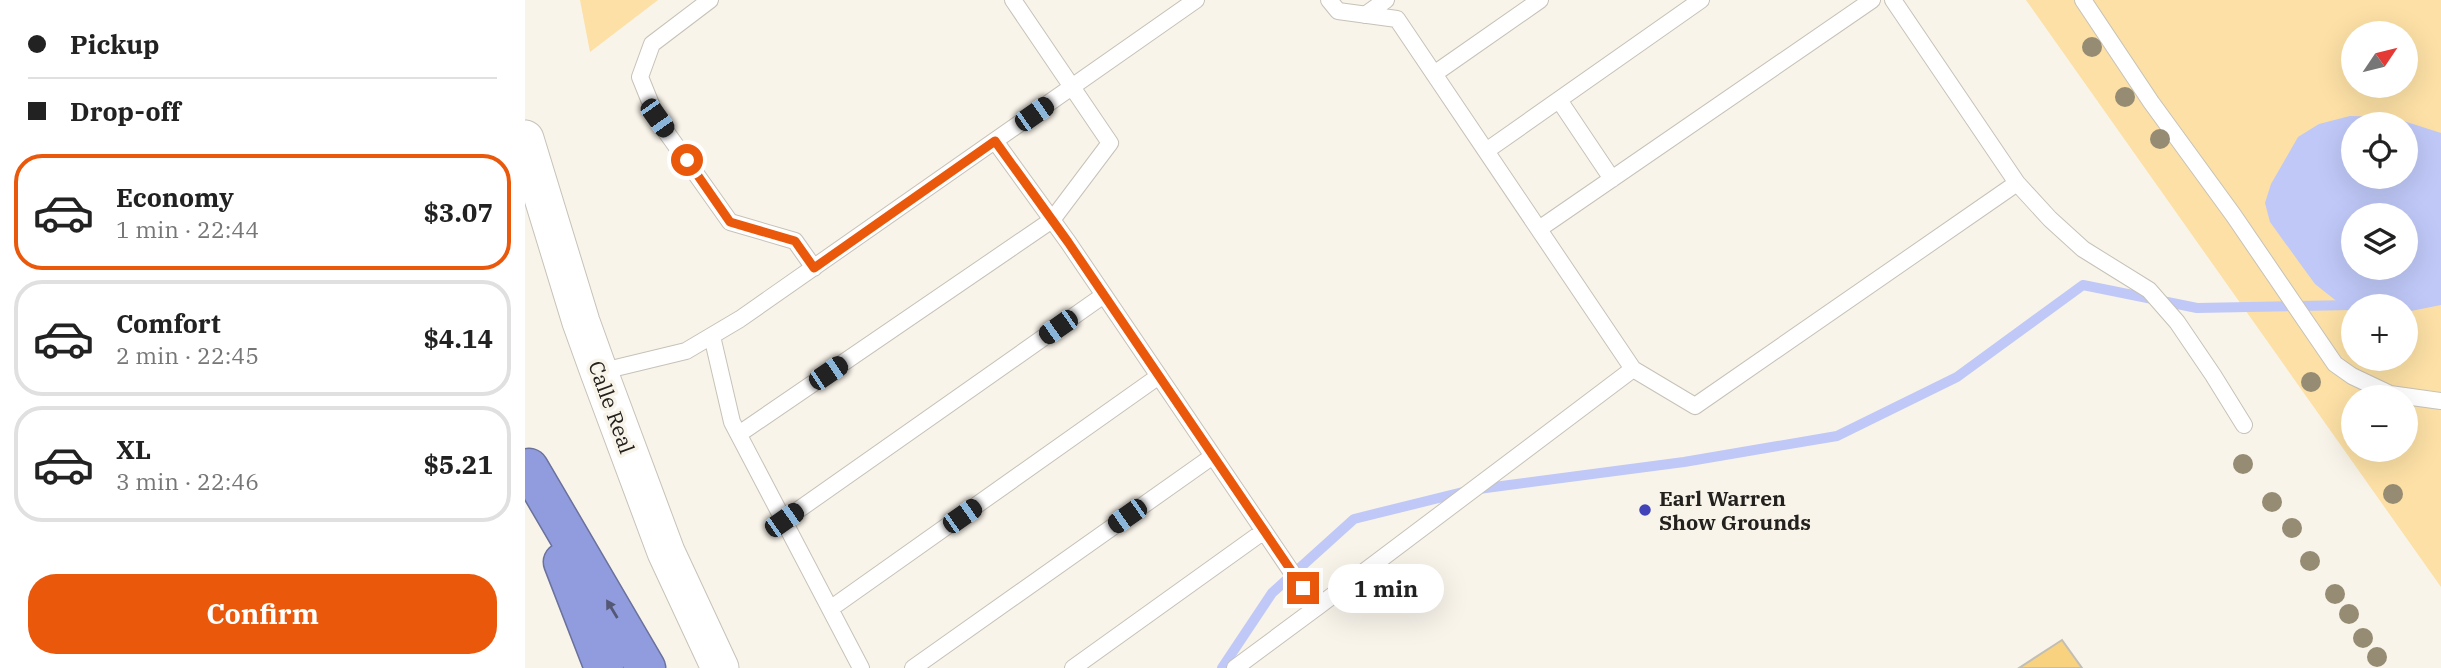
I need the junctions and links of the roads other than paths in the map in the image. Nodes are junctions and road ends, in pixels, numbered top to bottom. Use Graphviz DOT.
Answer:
graph roads {
  1 [pos="710,0"];
  2 [pos="1013,0"];
  3 [pos="1196,0"];
  4 [pos="1329,0"];
  5 [pos="1386,0"];
  6 [pos="1540,0"];
  7 [pos="1701,0"];
  8 [pos="1872,0"];
  9 [pos="1893,0"];
  10 [pos="2083,0"];
  11 [pos="1365,15"];
  12 [pos="1434,74"];
  13 [pos="1072,87"];
  14 [pos="1559,100"];
  15 [pos="525,139"];
  16 [pos="995,141"];
  17 [pos="1486,151"];
  18 [pos="1612,179"];
  19 [pos="2017,183"];
  20 [pos="1052,220"];
  21 [pos="1539,229"];
  22 [pos="814,268"];
  23 [pos="1104,295"];
  24 [pos="712,336"];
  25 [pos="1633,369"];
  26 [pos="599,372"];
  27 [pos="1159,376"];
  28 [pos="2441,401"];
  29 [pos="2244,425"];
  30 [pos="739,434"];
  31 [pos="1213,456"];
  32 [pos="527,462"];
  33 [pos="784,520"];
  34 [pos="1263,531"];
  35 [pos="1316,608"];
  36 [pos="830,609"];
  37 [pos="604,668"];
  38 [pos="646,668"];
  39 [pos="720,668"];
  40 [pos="861,668"];
  41 [pos="913,668"];
  42 [pos="1073,668"];
  43 [pos="1235,668"];
  1 -- 22 [label="lane"];
  2 -- 13 [label="lane"];
  3 -- 13 [label="lane"];
  4 -- 11 [label="lane"];
  5 -- 11 [label="lane"];
  6 -- 12 [label="lane"];
  7 -- 14 [label="lane"];
  8 -- 18 [label="lane"];
  9 -- 19 [label="lane"];
  10 -- 28 [label="lane"];
  11 -- 12 [label="lane"];
  12 -- 17 [label="lane"];
  13 -- 16 [label="lane"];
  13 -- 20 [label="lane"];
  14 -- 17 [label="lane"];
  14 -- 18 [label="lane"];
  15 -- 26 [label="street, Calle Real"];
  16 -- 20 [label="lane"];
  16 -- 22 [label="lane"];
  17 -- 21 [label="lane"];
  18 -- 21 [label="lane"];
  19 -- 25 [label="lane"];
  19 -- 29 [label="lane"];
  20 -- 23 [label="lane"];
  20 -- 30 [label="lane"];
  21 -- 25 [label="lane"];
  22 -- 24 [label="lane"];
  23 -- 27 [label="lane"];
  23 -- 33 [label="lane"];
  24 -- 26 [label="lane"];
  24 -- 30 [label="lane"];
  25 -- 35 [label="lane"];
  26 -- 39 [label="street, Calle Real"];
  27 -- 31 [label="lane"];
  27 -- 36 [label="lane"];
  30 -- 33 [label="lane"];
  31 -- 34 [label="lane"];
  31 -- 41 [label="lane"];
  32 -- 37 [label="highway"];
  38 -- 32 [label="highway, one-way"];
  33 -- 36 [label="lane"];
  34 -- 35 [label="lane"];
  34 -- 42 [label="lane"];
  35 -- 43 [label="lane"];
  36 -- 40 [label="lane"];
}
